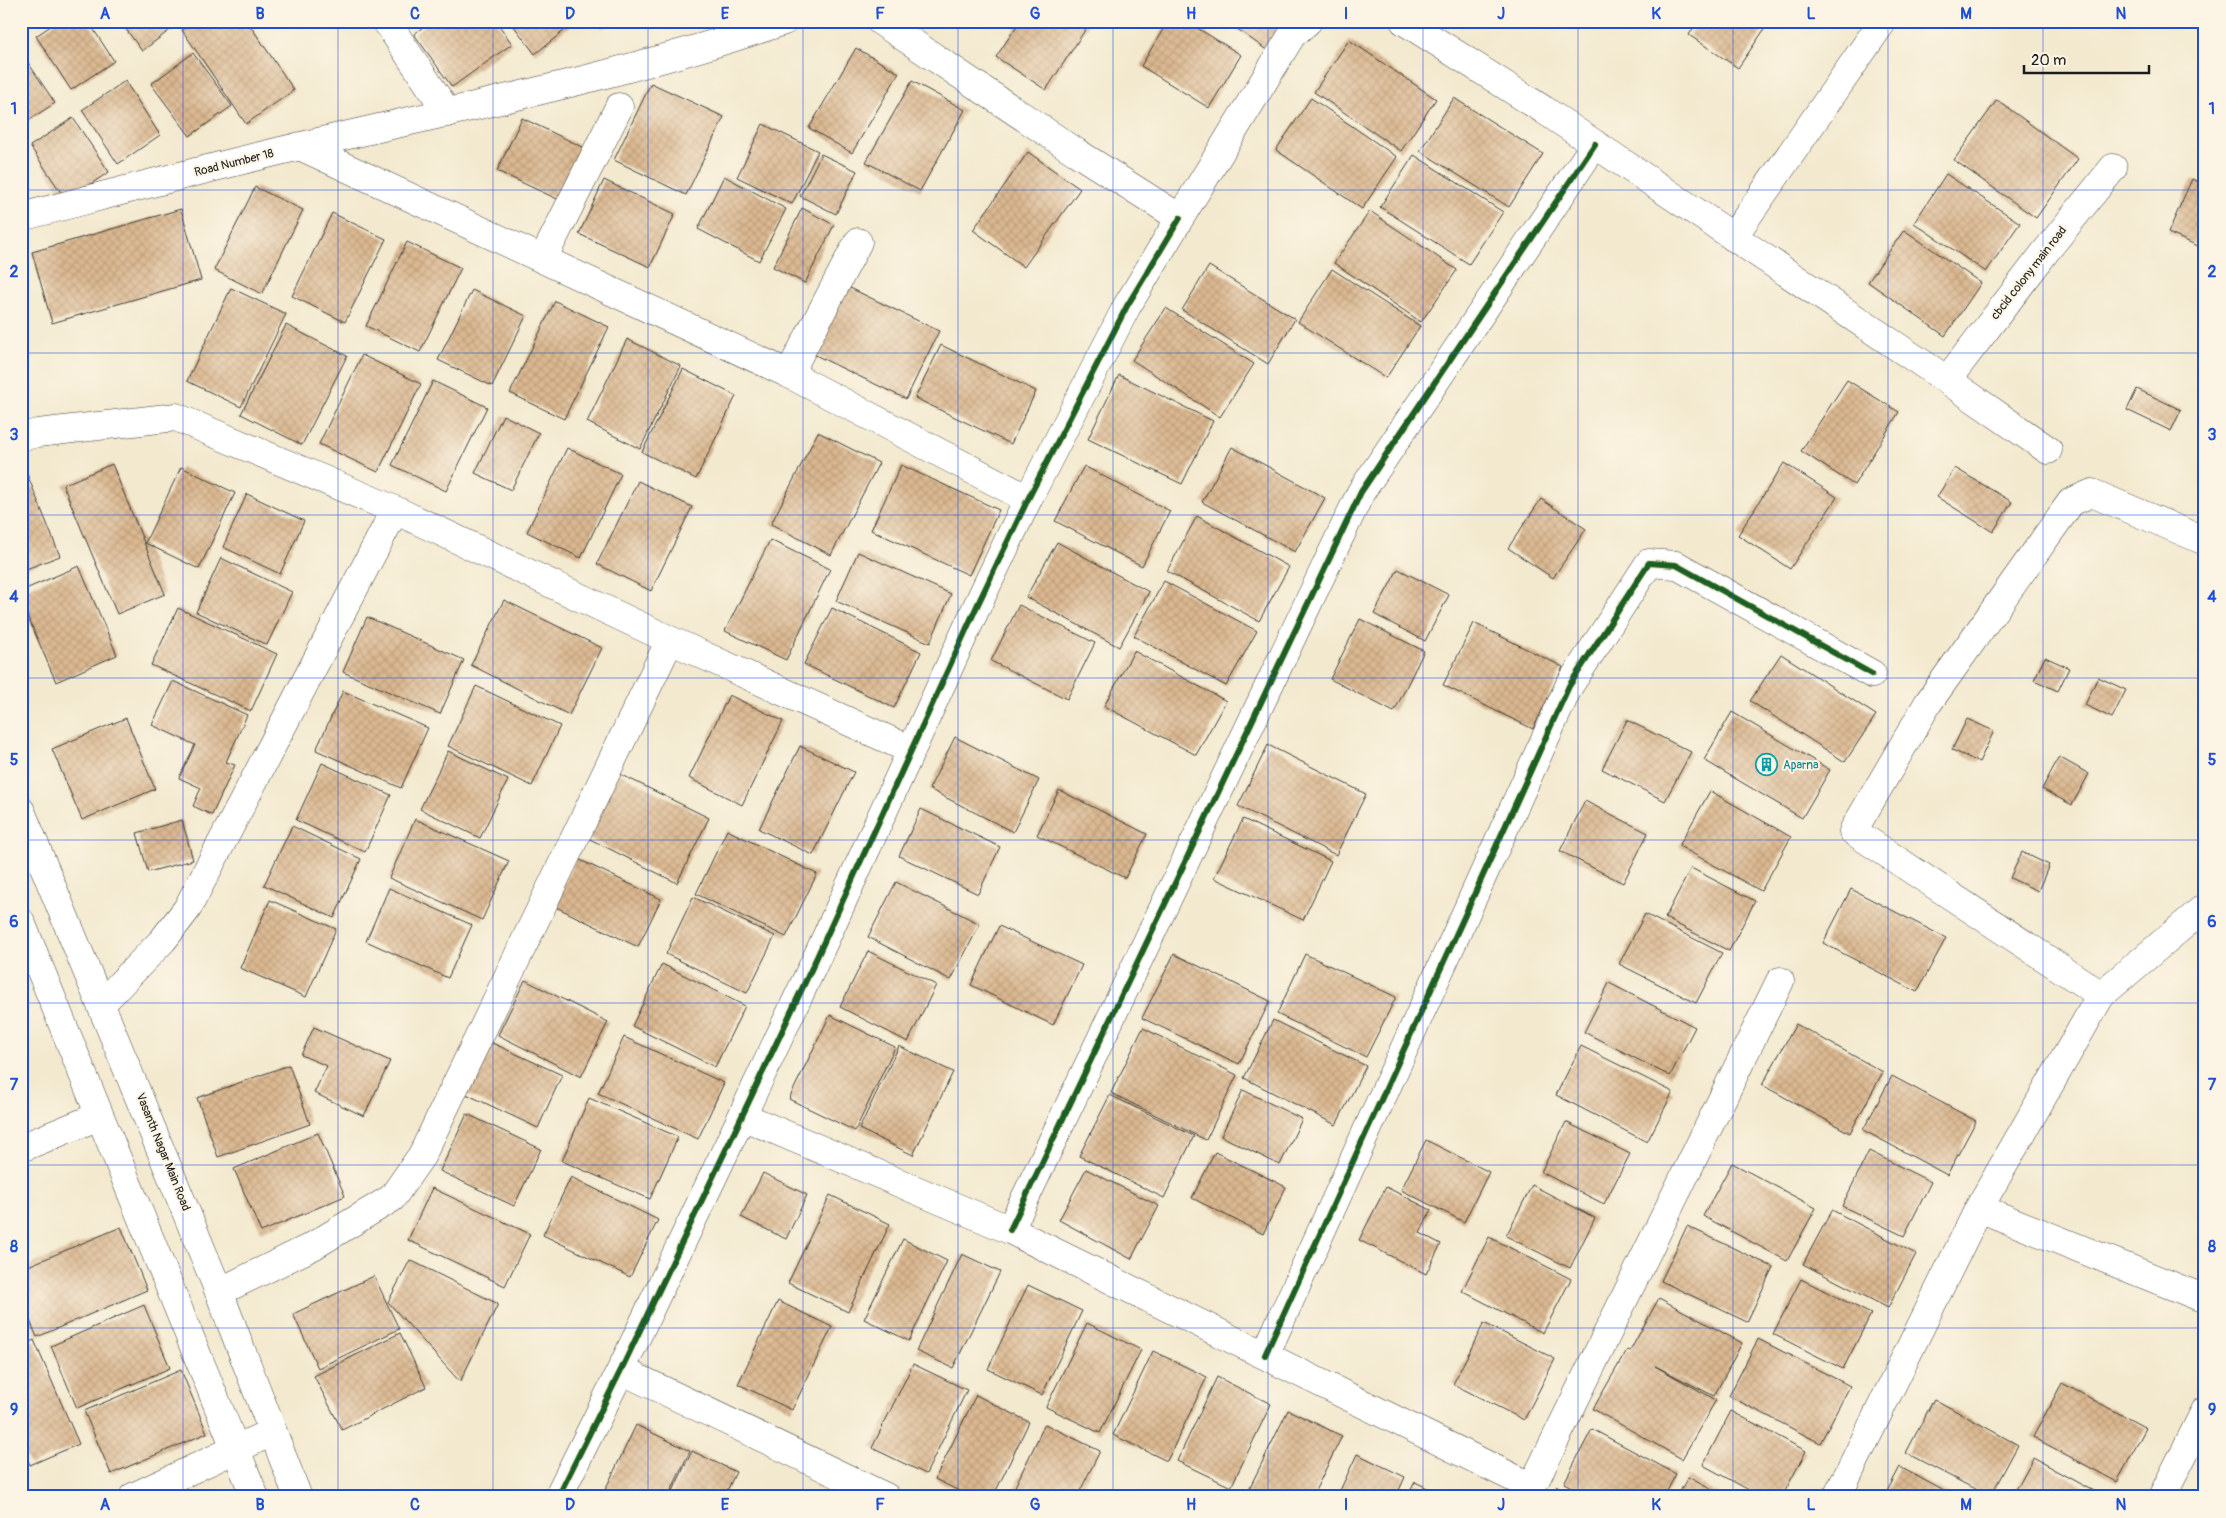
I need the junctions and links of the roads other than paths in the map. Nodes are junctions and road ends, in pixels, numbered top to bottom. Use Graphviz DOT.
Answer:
graph roads {
  1 [pos="784,21"];
  2 [pos="880,21"];
  3 [pos="1308,21"];
  4 [pos="1404,21"];
  5 [pos="1883,21"];
  6 [pos="388,22"];
  7 [pos="618,108"];
  8 [pos="448,113"];
  9 [pos="1595,144"];
  10 [pos="300,146"];
  11 [pos="2112,168"];
  12 [pos="21,217"];
  13 [pos="1180,218"];
  14 [pos="1733,237"];
  15 [pos="858,242"];
  16 [pos="544,259"];
  17 [pos="788,374"];
  18 [pos="1948,380"];
  19 [pos="21,437"];
  20 [pos="2048,450"];
  21 [pos="1028,499"];
  22 [pos="395,510"];
  23 [pos="2205,541"];
  24 [pos="670,640"];
  25 [pos="1872,674"];
  26 [pos="911,750"];
  27 [pos="21,811"];
  28 [pos="2205,908"];
  29 [pos="21,922"];
  30 [pos="1780,981"];
  31 [pos="2101,995"];
  32 [pos="102,1003"];
  33 [pos="99,1116"];
  34 [pos="742,1116"];
  35 [pos="21,1148"];
  36 [pos="1979,1208"];
  37 [pos="1010,1230"];
  38 [pos="220,1292"];
  39 [pos="2205,1299"];
  40 [pos="1264,1356"];
  41 [pos="622,1370"];
  42 [pos="2205,1411"];
  43 [pos="272,1432"];
  44 [pos="235,1450"];
  45 [pos="1529,1492"];
  46 [pos="133,1497"];
  47 [pos="255,1497"];
  48 [pos="298,1497"];
  49 [pos="558,1497"];
  50 [pos="886,1497"];
  51 [pos="1837,1497"];
  52 [pos="2162,1497"];
  1 -- 8 [label="street, Road Number 18"];
  2 -- 13 [label="street"];
  3 -- 13 [label="street"];
  4 -- 9 [label="street"];
  5 -- 14 [label="street"];
  6 -- 8 [label="street"];
  7 -- 16 [label="street"];
  8 -- 10 [label="street, Road Number 18"];
  9 -- 14 [label="street"];
  9 -- 37 [label="street"];
  10 -- 12 [label="street, Road Number 18"];
  10 -- 16 [label="street"];
  11 -- 18 [label="street, cbcid colony main road"];
  13 -- 21 [label="street"];
  14 -- 18 [label="street"];
  15 -- 17 [label="street"];
  16 -- 17 [label="street"];
  17 -- 21 [label="street"];
  18 -- 20 [label="street"];
  19 -- 22 [label="street"];
  21 -- 26 [label="street"];
  22 -- 24 [label="street"];
  22 -- 32 [label="street"];
  23 -- 31 [label="street"];
  24 -- 26 [label="street"];
  24 -- 38 [label="street"];
  25 -- 40 [label="street"];
  26 -- 34 [label="street"];
  27 -- 32 [label="street, Vasanth Nagar Main Road"];
  28 -- 31 [label="street"];
  29 -- 33 [label="street"];
  30 -- 45 [label="street"];
  31 -- 36 [label="street"];
  32 -- 38 [label="street, Vasanth Nagar Main Road"];
  33 -- 35 [label="street"];
  33 -- 44 [label="street"];
  34 -- 37 [label="street"];
  34 -- 41 [label="street"];
  36 -- 39 [label="street"];
  36 -- 51 [label="street"];
  37 -- 40 [label="street"];
  38 -- 43 [label="street, Vasanth Nagar Main Road"];
  40 -- 45 [label="street"];
  41 -- 49 [label="street"];
  41 -- 50 [label="street"];
  42 -- 52 [label="street"];
  43 -- 44 [label="street"];
  43 -- 48 [label="street, Vasanth Nagar Main Road"];
  44 -- 46 [label="street"];
  44 -- 47 [label="street"];
}
